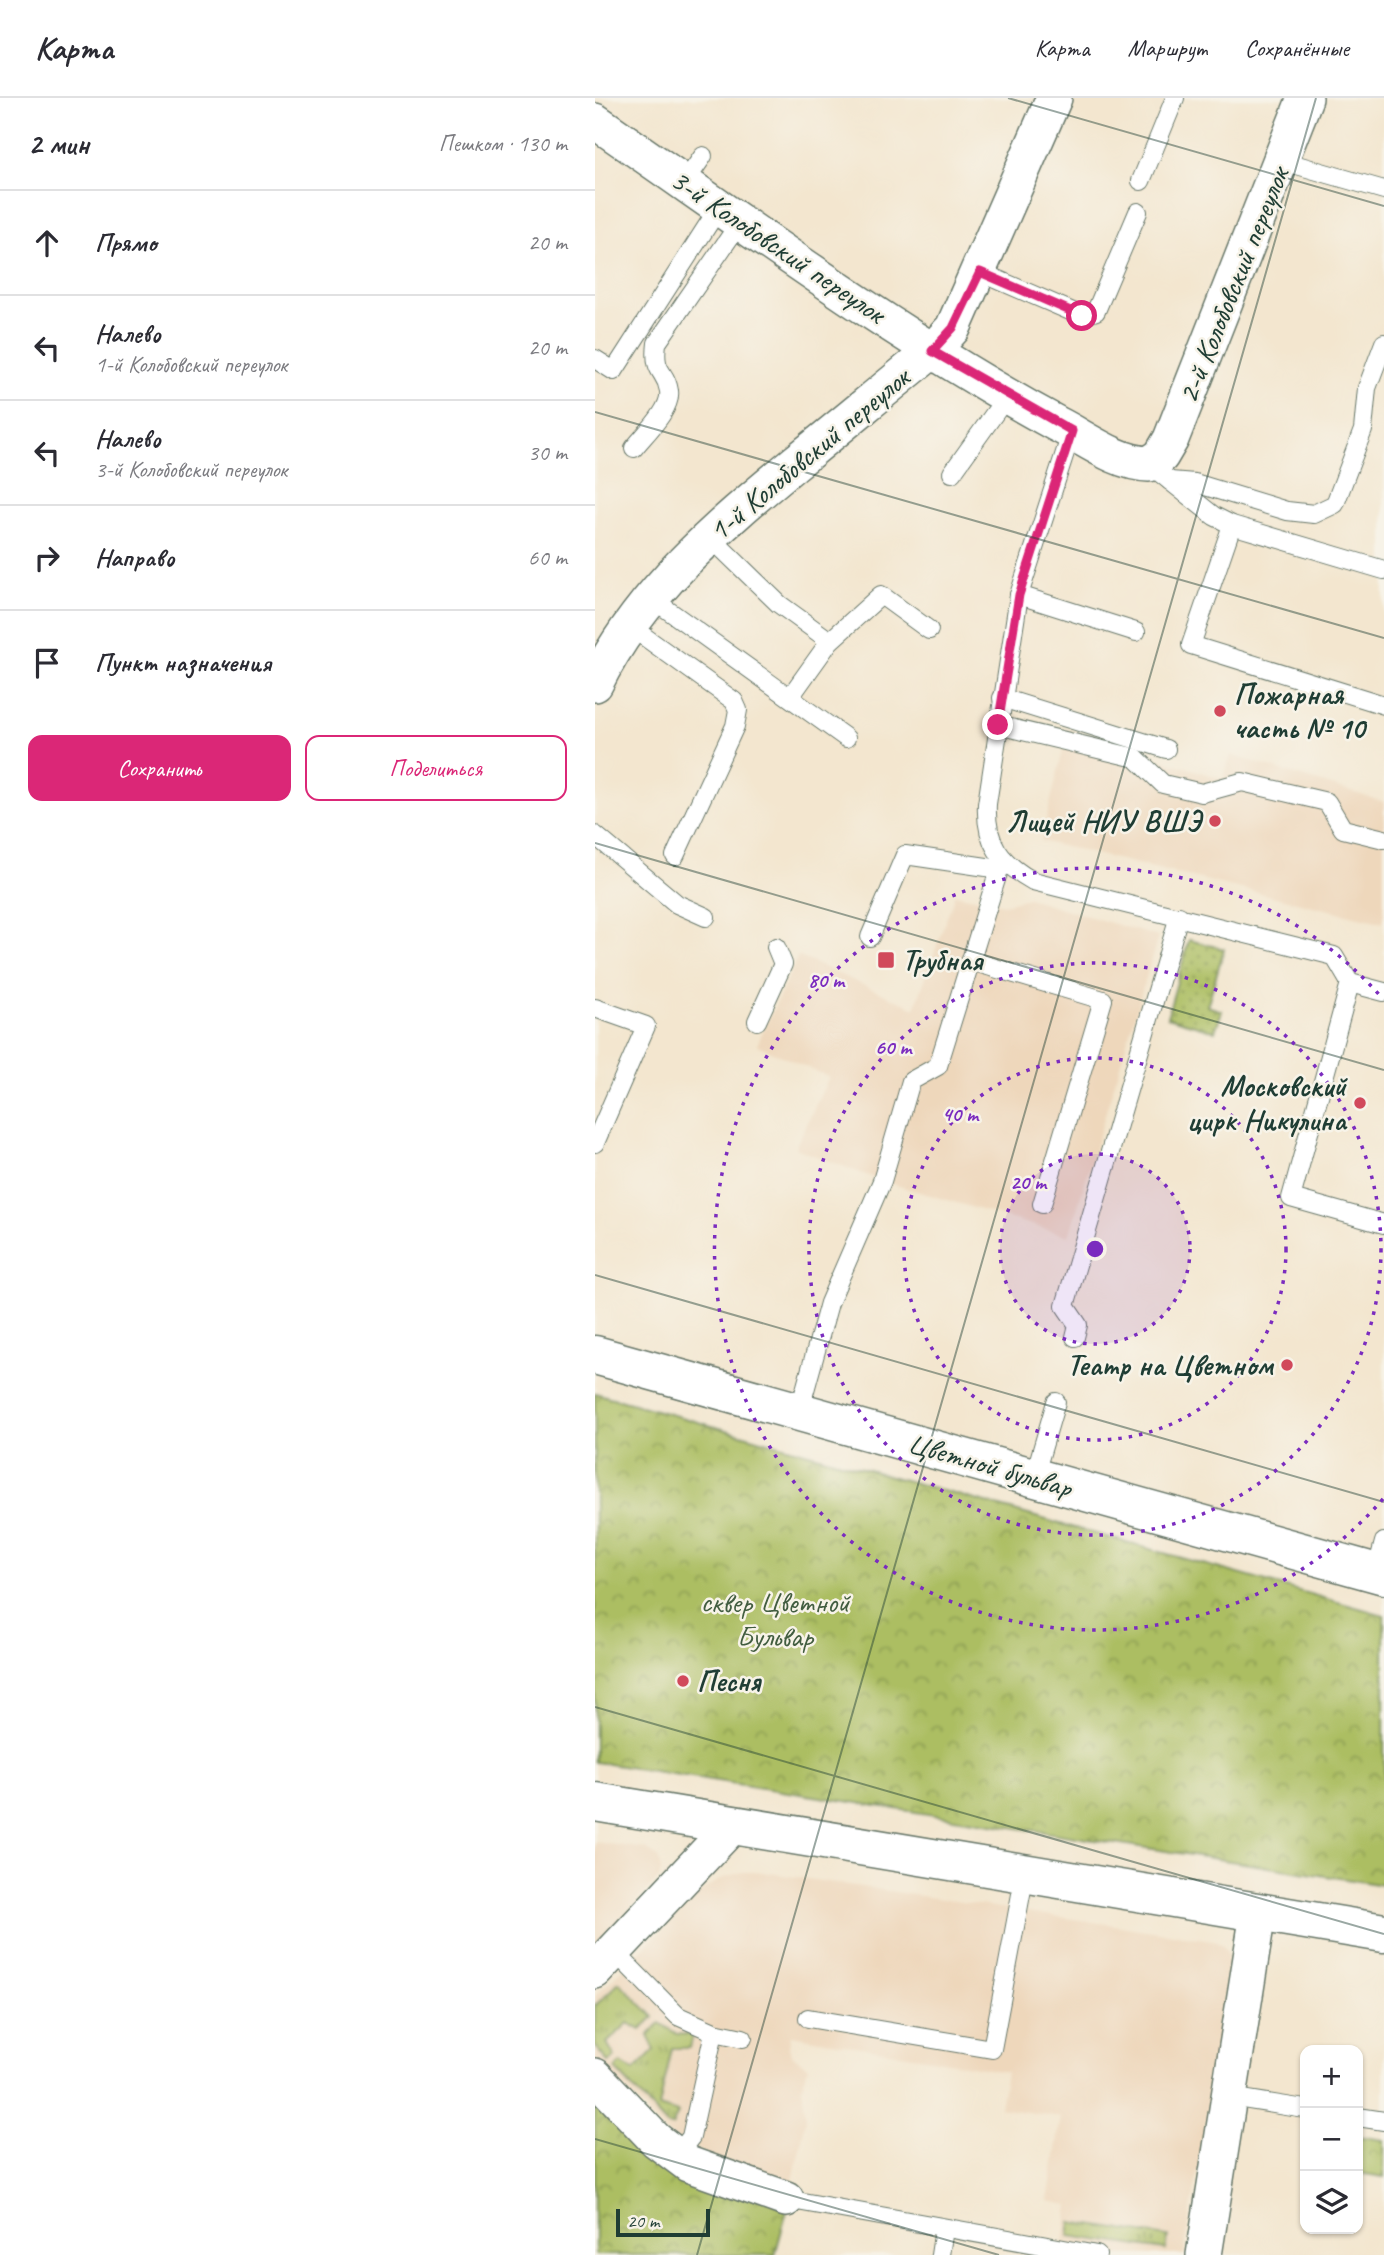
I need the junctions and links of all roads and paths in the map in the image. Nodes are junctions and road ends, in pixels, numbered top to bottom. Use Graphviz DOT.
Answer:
graph roads {
  1 [pos="1054,98"];
  2 [pos="1175,98"];
  3 [pos="1305,98"];
  4 [pos="595,121"];
  5 [pos="1283,161"];
  6 [pos="1141,181"];
  7 [pos="1384,190"];
  8 [pos="1138,212"];
  9 [pos="731,214"];
  10 [pos="980,272"];
  11 [pos="1384,343"];
  12 [pos="932,351"];
  13 [pos="595,359"];
  14 [pos="1007,396"];
  15 [pos="1072,431"];
  16 [pos="634,448"];
  17 [pos="1160,472"];
  18 [pos="951,473"];
  19 [pos="1232,525"];
  20 [pos="709,536"];
  21 [pos="1384,570"];
  22 [pos="1019,595"];
  23 [pos="651,598"];
  24 [pos="631,627"];
  25 [pos="929,630"];
  26 [pos="1136,632"];
  27 [pos="829,641"];
  28 [pos="598,668"];
  29 [pos="790,697"];
  30 [pos="1002,698"];
  31 [pos="1384,705"];
  32 [pos="998,725"];
  33 [pos="846,738"];
  34 [pos="1166,749"];
  35 [pos="595,835"];
  36 [pos="1384,839"];
  37 [pos="674,856"];
  38 [pos="1001,865"];
  39 [pos="1179,916"];
  40 [pos="706,917"];
  41 [pos="870,937"];
  42 [pos="776,947"];
  43 [pos="971,961"];
  44 [pos="1350,983"];
  45 [pos="1384,992"];
  46 [pos="595,1008"];
  47 [pos="757,1021"];
  48 [pos="595,1143"];
  49 [pos="1042,1203"];
  50 [pos="1384,1224"];
  51 [pos="1075,1337"];
  52 [pos="595,1355"];
  53 [pos="1056,1402"];
  54 [pos="799,1412"];
  55 [pos="1034,1477"];
  56 [pos="1381,1563"];
  57 [pos="595,1802"];
  58 [pos="734,1824"];
  59 [pos="1025,1873"];
  60 [pos="1258,1913"];
  61 [pos="1384,1933"];
  62 [pos="604,1961"];
  63 [pos="808,2018"];
  64 [pos="714,2032"];
  65 [pos="743,2038"];
  66 [pos="595,2076"];
  67 [pos="1230,2098"];
  68 [pos="1300,2108"];
  69 [pos="1363,2118"];
  70 [pos="1384,2121"];
  71 [pos="676,2156"];
  72 [pos="786,2199"];
  73 [pos="944,2229"];
  74 [pos="940,2255"];
  75 [pos="1097,2255"];
  76 [pos="1204,2255"];
  1 -- 10 [label="street, 1-й Колобовский переулок"];
  2 -- 6 [label="lane"];
  3 -- 5 [label="street, 2-й Колобовский переулок"];
  4 -- 9 [label="street, 3-й Колобовский переулок"];
  5 -- 7 [label="lane"];
  5 -- 17 [label="street, 2-й Колобовский переулок"];
  8 -- 10 [label="lane"];
  9 -- 12 [label="street, 3-й Колобовский переулок"];
  9 -- 13 [label="lane"];
  9 -- 16 [label="lane"];
  10 -- 12 [label="street, 1-й Колобовский переулок"];
  11 -- 17 [label="lane"];
  12 -- 14 [label="street, 3-й Колобовский переулок"];
  12 -- 20 [label="street, 1-й Колобовский переулок"];
  14 -- 15 [label="street, 3-й Колобовский переулок"];
  14 -- 18 [label="lane"];
  15 -- 17 [label="street, 3-й Колобовский переулок"];
  15 -- 22 [label="lane"];
  17 -- 19 [label="lane"];
  19 -- 21 [label="lane"];
  19 -- 31 [label="lane"];
  20 -- 23 [label="street, 1-й Колобовский переулок"];
  20 -- 27 [label="lane"];
  22 -- 26 [label="lane"];
  22 -- 30 [label="lane"];
  23 -- 24 [label="street, 1-й Колобовский переулок"];
  23 -- 29 [label="lane"];
  24 -- 28 [label="street, 1-й Колобовский переулок"];
  24 -- 37 [label="lane"];
  25 -- 27 [label="lane"];
  27 -- 29 [label="lane"];
  29 -- 33 [label="lane"];
  30 -- 32 [label="lane"];
  30 -- 34 [label="lane"];
  32 -- 36 [label="lane"];
  32 -- 38 [label="lane"];
  35 -- 40 [label="lane"];
  38 -- 39 [label="lane"];
  38 -- 41 [label="lane"];
  38 -- 43 [label="lane"];
  39 -- 44 [label="lane"];
  39 -- 51 [label="lane"];
  42 -- 47 [label="lane"];
  43 -- 49 [label="lane"];
  43 -- 54 [label="lane"];
  44 -- 45 [label="lane"];
  44 -- 50 [label="lane"];
  46 -- 48 [label="lane"];
  52 -- 54 [label="main road, Цветной бульвар"];
  53 -- 55 [label="lane"];
  54 -- 55 [label="main road, Цветной бульвар"];
  55 -- 56 [label="main road, Цветной бульвар"];
  57 -- 58 [label="main road"];
  58 -- 59 [label="main road"];
  58 -- 62 [label="street"];
  59 -- 60 [label="main road"];
  59 -- 63 [label="lane"];
  60 -- 61 [label="main road"];
  60 -- 67 [label="street"];
  62 -- 64 [label="lane"];
  64 -- 65 [label="lane"];
  64 -- 71 [label="lane"];
  66 -- 71 [label="street"];
  67 -- 68 [label="lane"];
  67 -- 76 [label="street"];
  69 -- 70 [label="lane"];
  71 -- 72 [label="street"];
  72 -- 73 [label="lane"];
  73 -- 74 [label="lane"];
  73 -- 75 [label="lane"];
}
